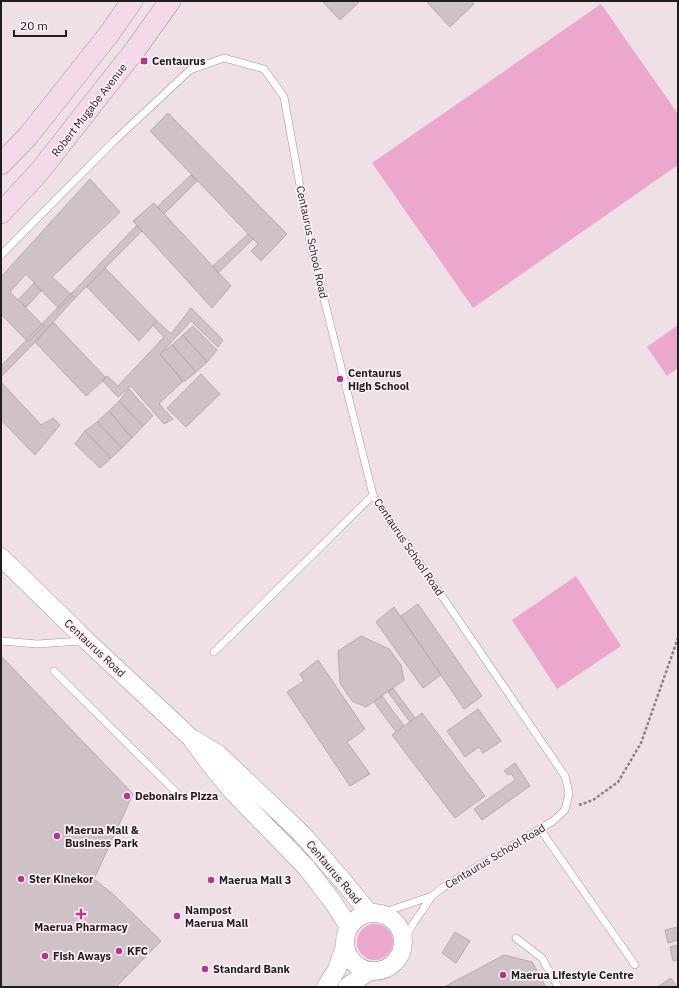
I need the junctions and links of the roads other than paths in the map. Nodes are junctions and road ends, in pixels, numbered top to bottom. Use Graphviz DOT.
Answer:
graph roads {
  1 [pos="132,1"];
  2 [pos="170,1"];
  3 [pos="1,164"];
  4 [pos="1,213"];
  5 [pos="1,256"];
  6 [pos="373,495"];
  7 [pos="1,557"];
  8 [pos="1,641"];
  9 [pos="86,641"];
  10 [pos="214,652"];
  11 [pos="54,672"];
  12 [pos="191,738"];
  13 [pos="179,795"];
  14 [pos="540,829"];
  15 [pos="432,896"];
  16 [pos="375,913"];
  17 [pos="349,927"];
  18 [pos="516,938"];
  19 [pos="404,941"];
  20 [pos="345,946"];
  21 [pos="635,965"];
  22 [pos="369,971"];
  23 [pos="326,987"];
  24 [pos="347,987"];
  25 [pos="558,987"];
  1 -- 3 [label="main road"];
  2 -- 4 [label="main road, Robert Mugabe Avenue"];
  5 -- 6 [label="lane, Centaurus School Road"];
  6 -- 10 [label="lane"];
  6 -- 14 [label="lane, Centaurus School Road"];
  7 -- 9 [label="street, Centaurus Road"];
  8 -- 9 [label="lane"];
  9 -- 12 [label="street, Centaurus Road"];
  11 -- 13 [label="lane"];
  12 -- 16 [label="street, Centaurus Road"];
  12 -- 17 [label="street, Centaurus Road"];
  14 -- 15 [label="lane, Centaurus School Road"];
  14 -- 21 [label="lane"];
  15 -- 16 [label="lane, Centaurus School Road"];
  15 -- 19 [label="lane, Centaurus School Road"];
  16 -- 17 [label="street, Centaurus Road"];
  16 -- 19 [label="street, Centaurus Road"];
  17 -- 20 [label="street"];
  18 -- 25 [label="lane"];
  19 -- 22 [label="street"];
  20 -- 22 [label="street"];
  20 -- 23 [label="street"];
  22 -- 24 [label="street"];
}
